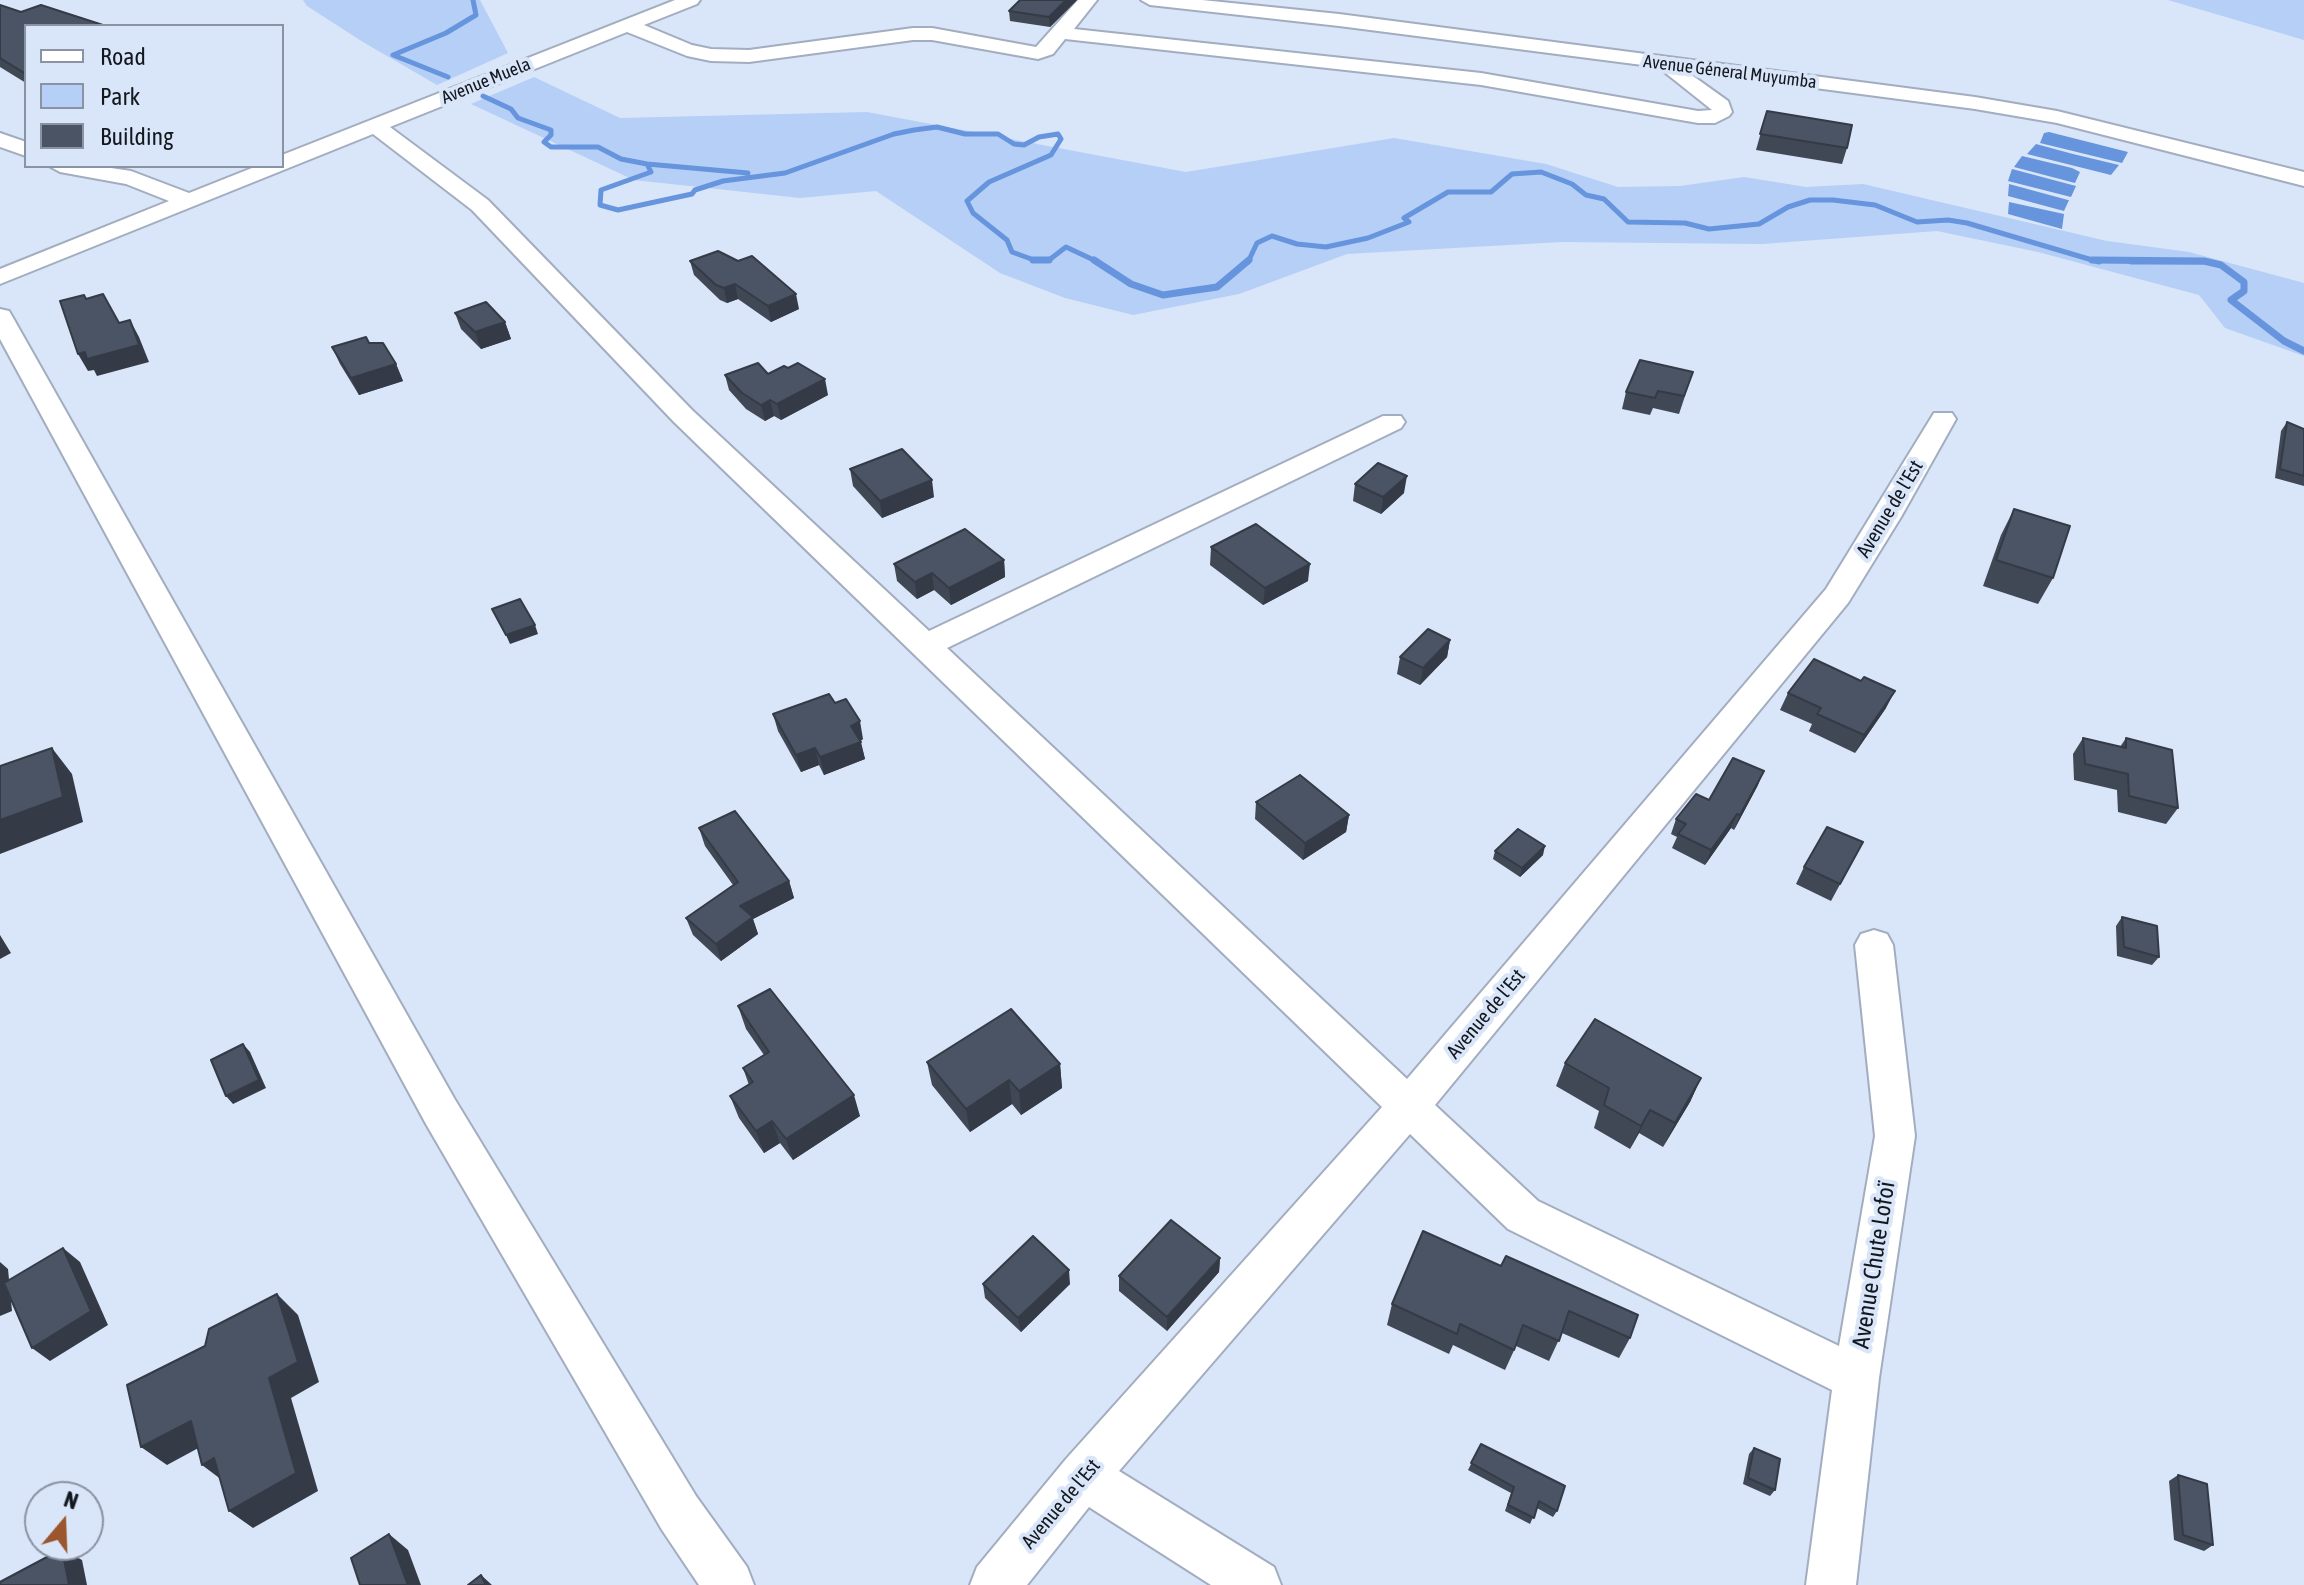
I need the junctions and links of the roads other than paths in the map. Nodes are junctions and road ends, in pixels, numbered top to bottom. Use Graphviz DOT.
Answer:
graph roads {
  1 [pos="691,0"];
  2 [pos="1088,0"];
  3 [pos="1150,0"];
  4 [pos="626,25"];
  5 [pos="1059,33"];
  6 [pos="1663,64"];
  7 [pos="375,126"];
  8 [pos="0,139"];
  9 [pos="24,149"];
  10 [pos="284,162"];
  11 [pos="72,168"];
  12 [pos="271,168"];
  13 [pos="2304,179"];
  14 [pos="189,201"];
  15 [pos="0,277"];
  16 [pos="0,316"];
  17 [pos="1943,419"];
  18 [pos="1392,422"];
  19 [pos="927,645"];
  20 [pos="1874,945"];
  21 [pos="1410,1105"];
  22 [pos="1856,1378"];
  23 [pos="1083,1476"];
  24 [pos="729,1585"];
  25 [pos="995,1585"];
  26 [pos="1256,1585"];
  27 [pos="1831,1585"];
  1 -- 4 [label="street, Avenue Muela"];
  2 -- 5 [label="street"];
  3 -- 6 [label="street, Avenue Géneral Muyumba"];
  4 -- 5 [label="street"];
  4 -- 7 [label="street, Avenue Muela"];
  5 -- 6 [label="street"];
  6 -- 13 [label="street, Avenue Géneral Muyumba"];
  7 -- 10 [label="street, Avenue Muela"];
  7 -- 19 [label="street"];
  8 -- 9 [label="street"];
  11 -- 14 [label="street"];
  12 -- 14 [label="street"];
  14 -- 15 [label="street"];
  16 -- 24 [label="street"];
  17 -- 21 [label="street, Avenue de l'Est"];
  18 -- 19 [label="street"];
  19 -- 21 [label="street"];
  20 -- 22 [label="street, Avenue Chute Lofoï"];
  21 -- 22 [label="street"];
  21 -- 23 [label="street, Avenue de l'Est"];
  22 -- 27 [label="street, Avenue Chute Lofoï"];
  23 -- 25 [label="street, Avenue de l'Est"];
  23 -- 26 [label="street"];
}
